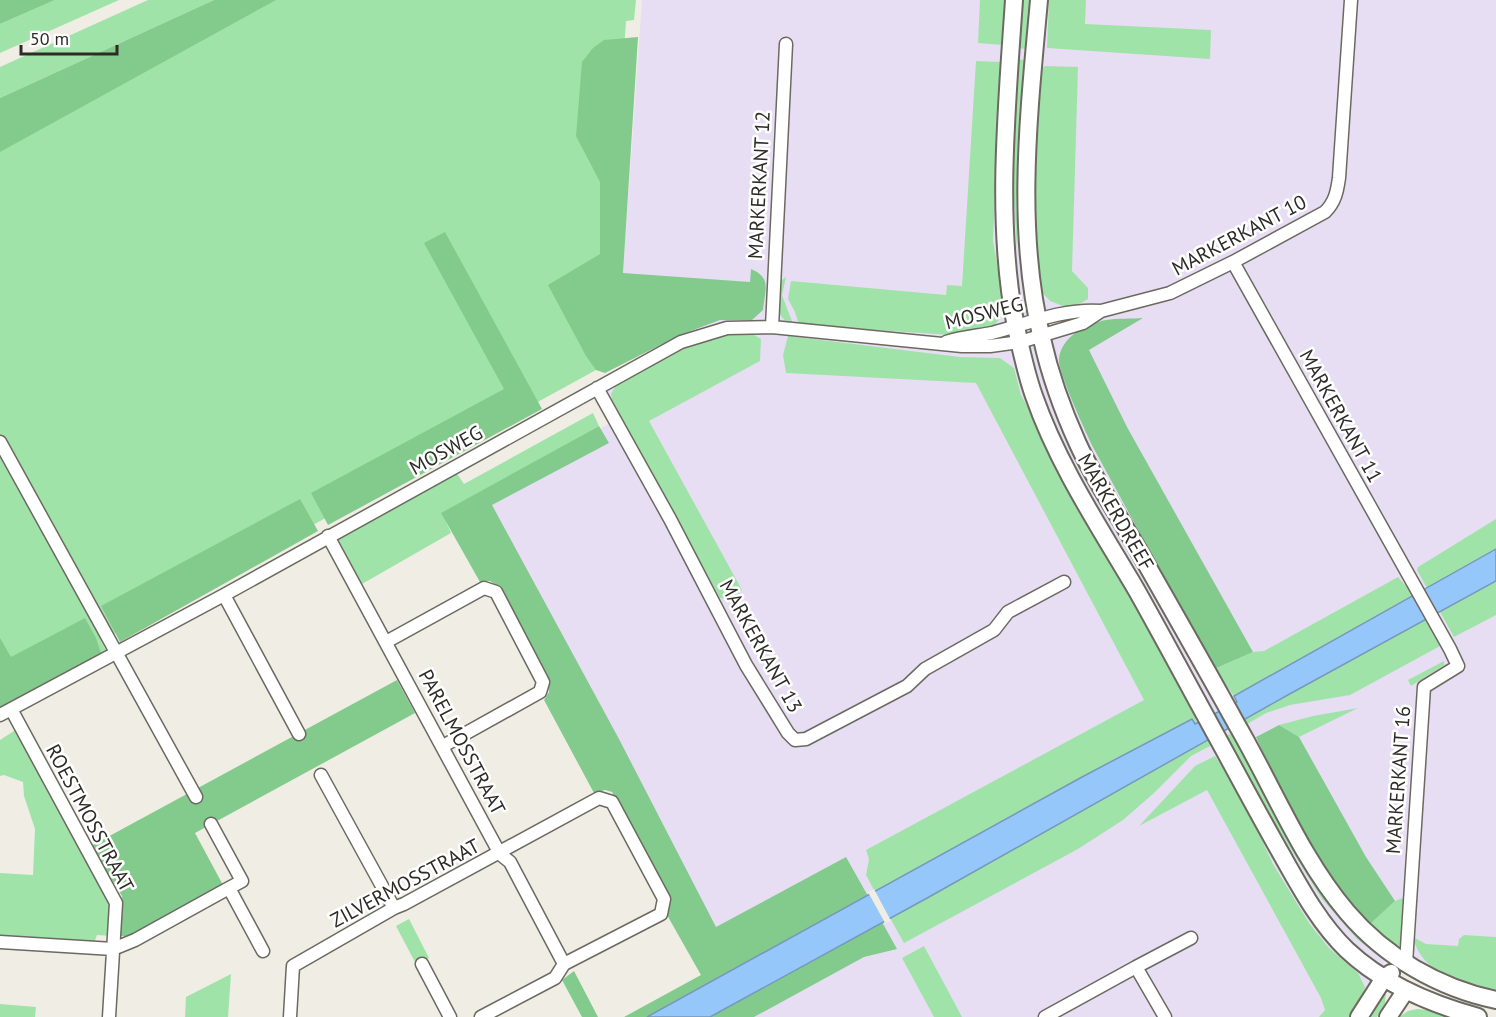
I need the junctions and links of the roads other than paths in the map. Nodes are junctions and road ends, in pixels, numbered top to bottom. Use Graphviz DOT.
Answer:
graph roads {
  1 [pos="1014,0"];
  2 [pos="1039,0"];
  3 [pos="1351,0"];
  4 [pos="786,45"];
  5 [pos="1233,262"];
  6 [pos="1101,311"];
  7 [pos="1038,319"];
  8 [pos="772,327"];
  9 [pos="1018,334"];
  10 [pos="1041,337"];
  11 [pos="597,388"];
  12 [pos="0,442"];
  13 [pos="328,536"];
  14 [pos="1064,582"];
  15 [pos="224,595"];
  16 [pos="1436,625"];
  17 [pos="386,642"];
  18 [pos="116,653"];
  19 [pos="12,709"];
  20 [pos="0,716"];
  21 [pos="299,734"];
  22 [pos="443,746"];
  23 [pos="321,776"];
  24 [pos="196,797"];
  25 [pos="211,824"];
  26 [pos="500,854"];
  27 [pos="229,888"];
  28 [pos="394,908"];
  29 [pos="1191,938"];
  30 [pos="0,942"];
  31 [pos="113,949"];
  32 [pos="263,951"];
  33 [pos="1406,963"];
  34 [pos="422,964"];
  35 [pos="564,964"];
  36 [pos="1136,967"];
  37 [pos="1383,978"];
  38 [pos="1406,990"];
  39 [pos="1496,1000"];
  40 [pos="109,1017"];
  41 [pos="290,1017"];
  42 [pos="450,1017"];
  43 [pos="482,1017"];
  44 [pos="1045,1017"];
  45 [pos="1165,1017"];
  46 [pos="1359,1017"];
  47 [pos="1388,1017"];
  48 [pos="1478,1017"];
  1 -- 9 [label="main road, MARKERDREEF"];
  2 -- 7 [label="main road, MARKERDREEF"];
  3 -- 5 [label="street, MARKERKANT 10"];
  4 -- 8 [label="street, MARKERKANT 12"];
  5 -- 6 [label="street, MARKERKANT 10"];
  5 -- 16 [label="street, MARKERKANT 11"];
  6 -- 7 [label="street, MARKERKANT 10"];
  6 -- 10 [label="street, MARKERKANT 10"];
  7 -- 9 [label="street, MOSWEG"];
  7 -- 10 [label="main road, MARKERDREEF"];
  8 -- 9 [label="street, MOSWEG"];
  8 -- 11 [label="street, MOSWEG"];
  9 -- 10 [label="street, MOSWEG"];
  9 -- 37 [label="main road, MARKERDREEF"];
  10 -- 33 [label="main road, MARKERDREEF"];
  11 -- 13 [label="street, MOSWEG"];
  11 -- 14 [label="street, MARKERKANT 13"];
  12 -- 18 [label="street"];
  13 -- 15 [label="street, MOSWEG"];
  13 -- 17 [label="street, PARELMOSSTRAAT"];
  15 -- 18 [label="street, MOSWEG"];
  15 -- 21 [label="street"];
  16 -- 33 [label="street, MARKERKANT 16"];
  17 -- 22 [label="street, PARELMOSSTRAAT"];
  17 -- 22 [label="street"];
  18 -- 19 [label="street, MOSWEG"];
  18 -- 24 [label="street"];
  19 -- 20 [label="street, MOSWEG"];
  19 -- 31 [label="street, ROESTMOSSTRAAT"];
  22 -- 26 [label="street, PARELMOSSTRAAT"];
  23 -- 28 [label="street"];
  25 -- 27 [label="street"];
  26 -- 28 [label="street, ZILVERMOSSTRAAT"];
  26 -- 35 [label="street, PARELMOSSTRAAT"];
  26 -- 35 [label="street, ZILVERMOSSTRAAT"];
  27 -- 31 [label="street"];
  27 -- 32 [label="street"];
  28 -- 41 [label="street, ZILVERMOSSTRAAT"];
  29 -- 36 [label="street"];
  30 -- 31 [label="street"];
  31 -- 40 [label="street, ROESTMOSSTRAAT"];
  33 -- 37 [label="main road"];
  33 -- 38 [label="main road"];
  33 -- 39 [label="main road, MARKERDREEF"];
  34 -- 42 [label="street"];
  35 -- 43 [label="street"];
  36 -- 44 [label="street"];
  36 -- 45 [label="street"];
  37 -- 38 [label="main road, MARKERDREEF"];
  37 -- 46 [label="main road"];
  38 -- 47 [label="main road"];
  38 -- 48 [label="main road, MARKERDREEF"];
}
